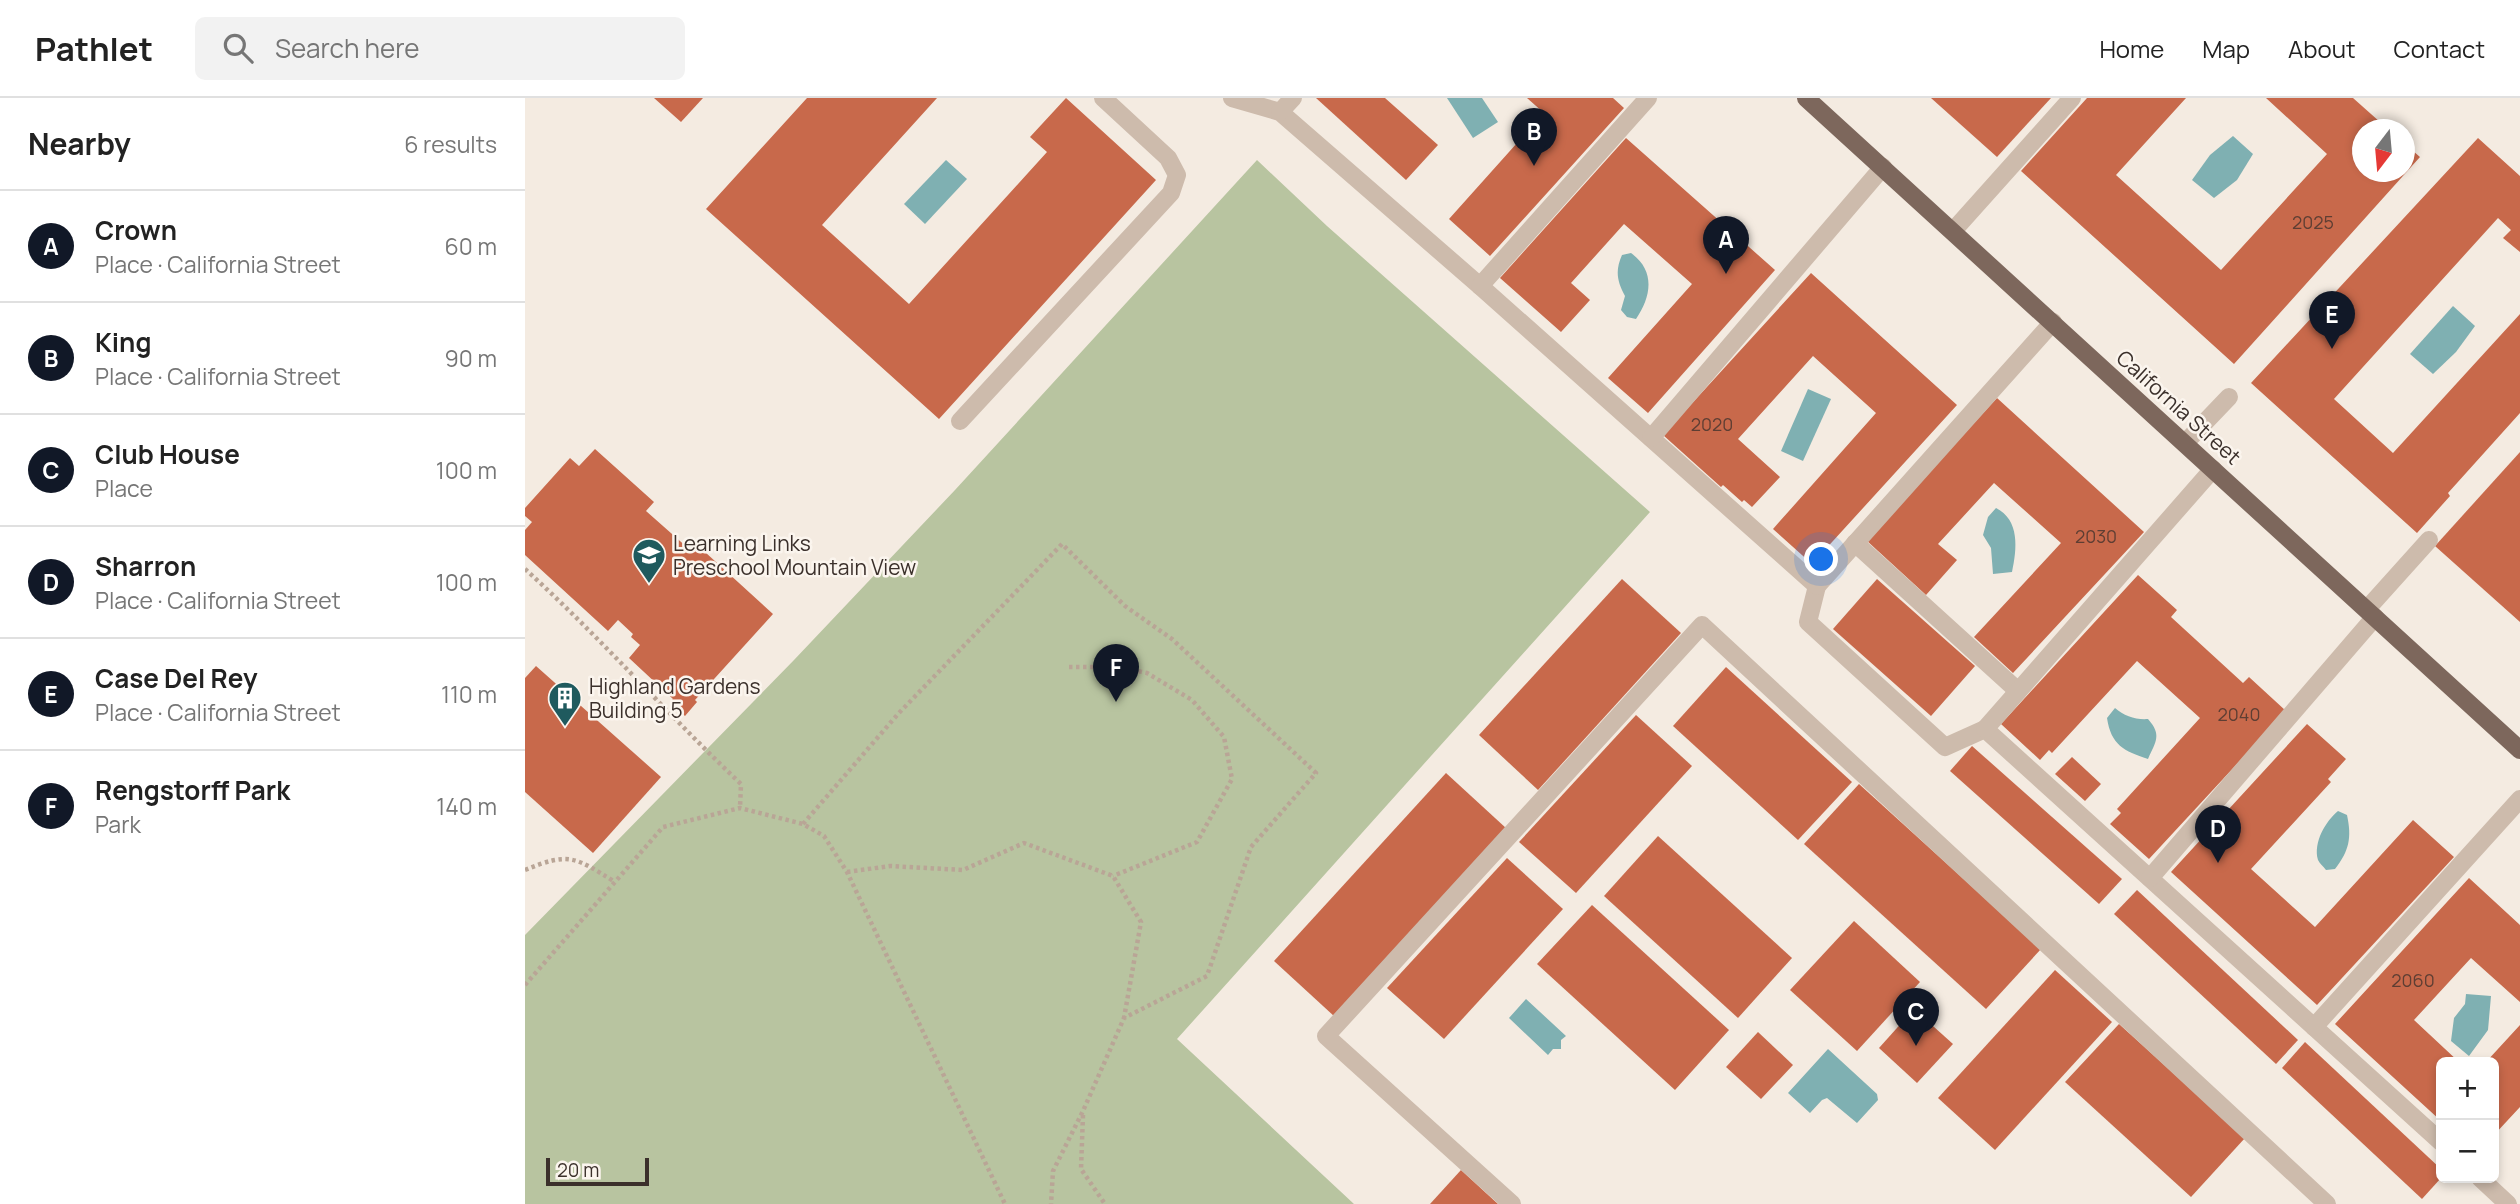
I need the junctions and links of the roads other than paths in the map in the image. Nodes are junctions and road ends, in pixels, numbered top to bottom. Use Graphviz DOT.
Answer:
graph roads {
  1 [pos="1103,98"];
  2 [pos="1232,98"];
  3 [pos="1293,98"];
  4 [pos="1649,98"];
  5 [pos="1807,98"];
  6 [pos="2072,98"];
  7 [pos="1280,112"];
  8 [pos="1883,167"];
  9 [pos="1953,231"];
  10 [pos="1480,286"];
  11 [pos="2053,322"];
  12 [pos="2229,397"];
  13 [pos="960,421"];
  14 [pos="1651,438"];
  15 [pos="2185,443"];
  16 [pos="2213,469"];
  17 [pos="2429,540"];
  18 [pos="1855,543"];
  19 [pos="1817,586"];
  20 [pos="2371,613"];
  21 [pos="2018,691"];
  22 [pos="1985,729"];
  23 [pos="2520,750"];
  24 [pos="2520,799"];
  25 [pos="2150,878"];
  26 [pos="2314,1027"];
  27 [pos="2436,1137"];
  28 [pos="2485,1183"];
  29 [pos="1512,1204"];
  30 [pos="2327,1204"];
  31 [pos="2508,1204"];
  1 -- 13 [label="lane"];
  2 -- 7 [label="lane"];
  3 -- 7 [label="lane"];
  4 -- 10 [label="lane"];
  5 -- 8 [label="main road, California Street"];
  6 -- 9 [label="lane"];
  7 -- 10 [label="lane"];
  8 -- 9 [label="main road, California Street"];
  8 -- 14 [label="lane"];
  9 -- 11 [label="main road, California Street"];
  10 -- 14 [label="lane"];
  11 -- 15 [label="main road, California Street"];
  11 -- 18 [label="lane"];
  12 -- 15 [label="lane"];
  14 -- 19 [label="lane"];
  15 -- 16 [label="main road, California Street"];
  16 -- 20 [label="main road, California Street"];
  16 -- 21 [label="lane"];
  17 -- 20 [label="lane"];
  18 -- 19 [label="lane"];
  18 -- 21 [label="lane"];
  19 -- 22 [label="lane"];
  20 -- 23 [label="main road, California Street"];
  20 -- 25 [label="lane"];
  21 -- 22 [label="lane"];
  22 -- 25 [label="lane"];
  24 -- 26 [label="lane"];
  25 -- 26 [label="lane"];
  26 -- 27 [label="lane"];
  28 -- 31 [label="lane"];
  29 -- 30 [label="lane"];
}
